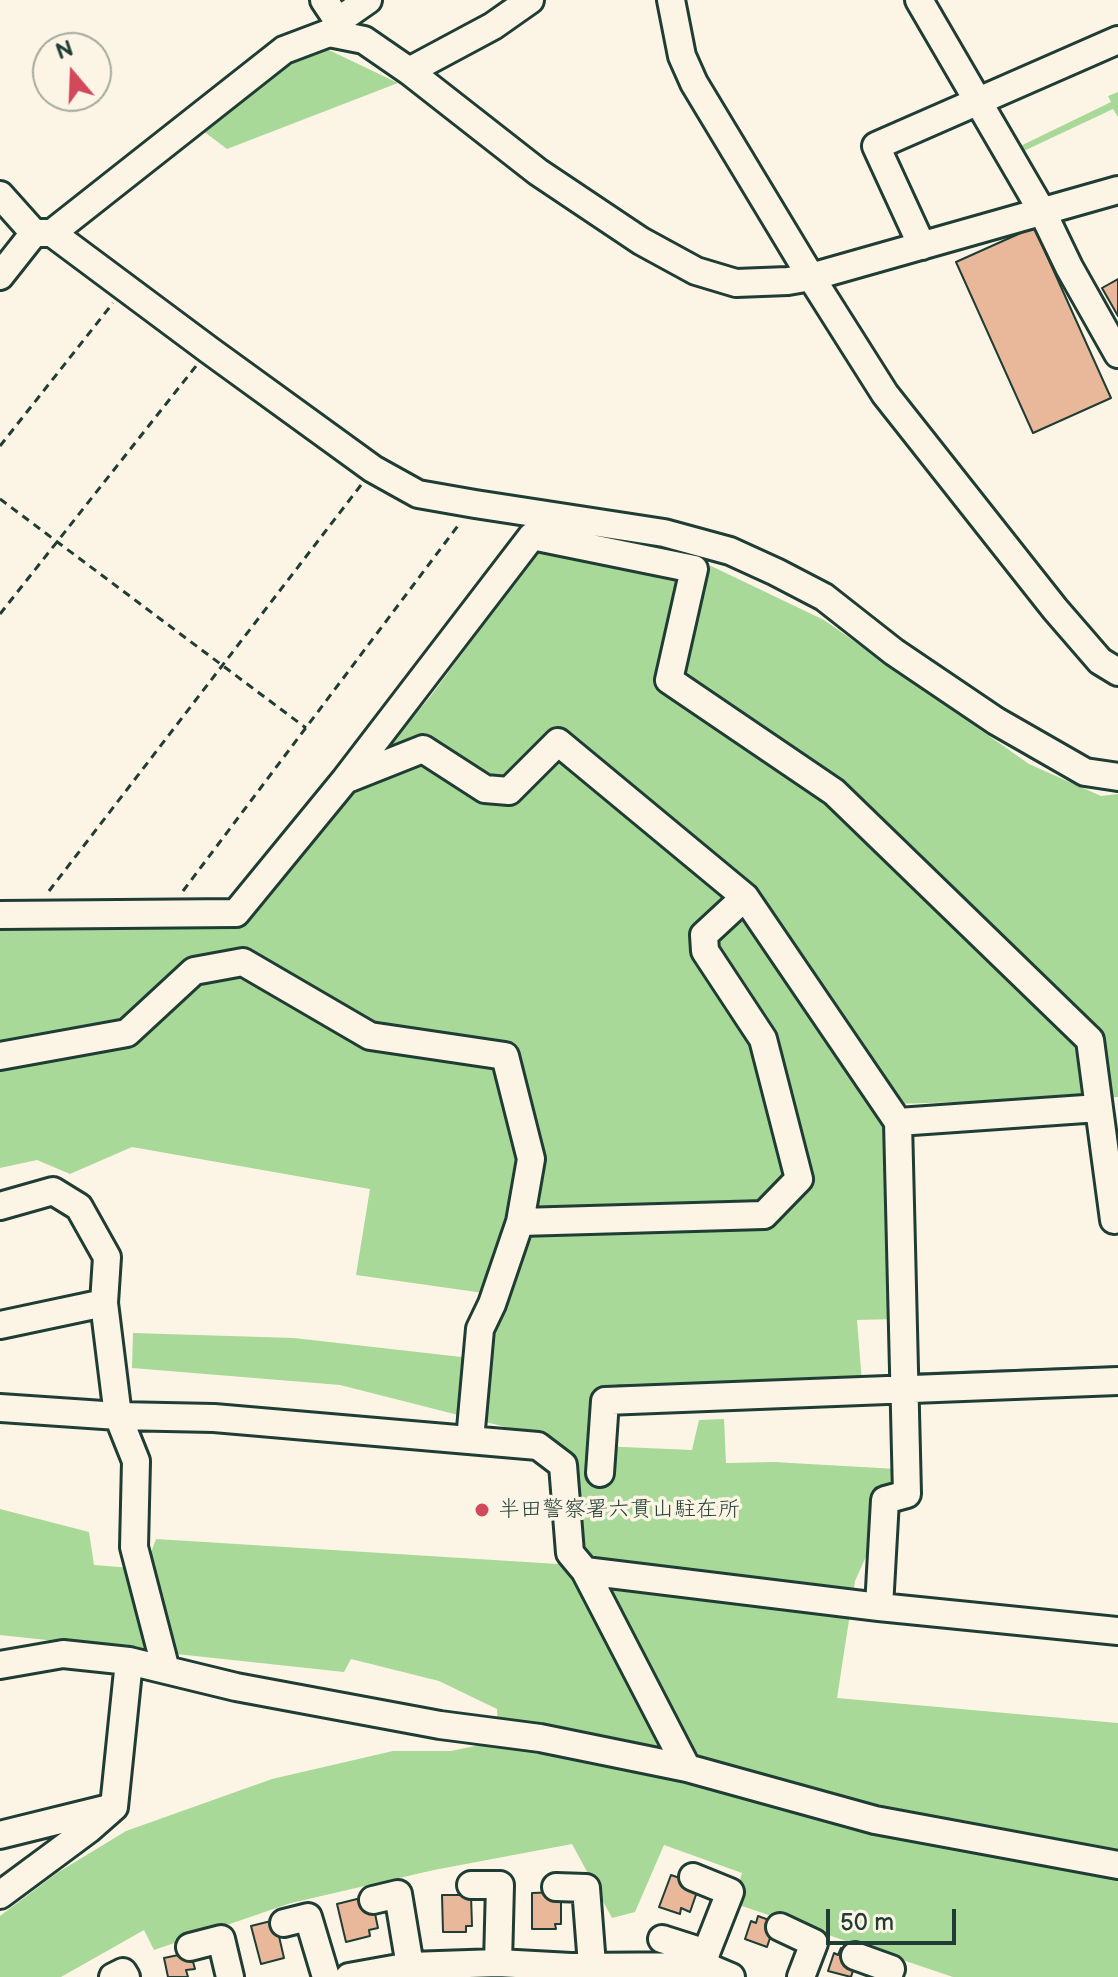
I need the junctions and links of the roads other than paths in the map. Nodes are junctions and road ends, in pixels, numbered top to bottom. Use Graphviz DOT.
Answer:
graph roads {
  1 [pos="324,0"];
  2 [pos="368,0"];
  3 [pos="530,0"];
  4 [pos="671,0"];
  5 [pos="919,0"];
  6 [pos="1118,40"];
  7 [pos="409,71"];
  8 [pos="977,101"];
  9 [pos="1118,190"];
  10 [pos="0,195"];
  11 [pos="1043,213"];
  12 [pos="43,233"];
  13 [pos="922,246"];
  14 [pos="0,276"];
  15 [pos="811,277"];
  16 [pos="1118,354"];
  17 [pos="1118,672"];
  18 [pos="1118,777"];
  19 [pos="345,780"];
  20 [pos="745,897"];
  21 [pos="0,915"];
  22 [pos="0,1056"];
  23 [pos="1099,1108"];
  24 [pos="898,1122"];
  25 [pos="0,1206"];
  26 [pos="1118,1219"];
  27 [pos="520,1222"];
  28 [pos="104,1303"];
  29 [pos="0,1325"];
  30 [pos="1118,1381"];
  31 [pos="903,1389"];
  32 [pos="0,1408"];
  33 [pos="118,1416"];
  34 [pos="470,1440"];
  35 [pos="600,1473"];
  36 [pos="585,1571"];
  37 [pos="879,1607"];
  38 [pos="1118,1631"];
  39 [pos="129,1661"];
  40 [pos="0,1665"];
  41 [pos="166,1670"];
  42 [pos="687,1768"];
  43 [pos="114,1807"];
  44 [pos="0,1835"];
  45 [pos="1118,1865"];
  46 [pos="693,1877"];
  47 [pos="471,1885"];
  48 [pos="556,1887"];
  49 [pos="0,1895"];
  50 [pos="373,1900"];
  51 [pos="284,1923"];
  52 [pos="780,1927"];
  53 [pos="662,1939"];
  54 [pos="190,1947"];
  55 [pos="855,1956"];
  56 [pos="705,1960"];
  57 [pos="498,1963"];
  58 [pos="410,1966"];
  59 [pos="578,1970"];
  60 [pos="113,1977"];
  61 [pos="126,1977"];
  62 [pos="230,1977"];
  63 [pos="326,1977"];
  64 [pos="349,1977"];
  65 [pos="731,1977"];
  66 [pos="801,1977"];
  67 [pos="888,1977"];
  1 -- 2 [label="street"];
  3 -- 7 [label="street"];
  4 -- 15 [label="street"];
  5 -- 8 [label="street"];
  6 -- 8 [label="street"];
  7 -- 12 [label="street"];
  7 -- 15 [label="street"];
  8 -- 11 [label="street"];
  8 -- 13 [label="street"];
  9 -- 11 [label="street"];
  10 -- 12 [label="street"];
  11 -- 13 [label="street"];
  11 -- 16 [label="street"];
  12 -- 14 [label="street"];
  12 -- 18 [label="street"];
  13 -- 15 [label="street"];
  15 -- 17 [label="street"];
  19 -- 20 [label="street"];
  19 -- 21 [label="street"];
  19 -- 23 [label="street"];
  20 -- 24 [label="street"];
  20 -- 27 [label="street"];
  22 -- 27 [label="street"];
  23 -- 24 [label="street"];
  23 -- 26 [label="street"];
  24 -- 31 [label="street"];
  25 -- 28 [label="street"];
  27 -- 34 [label="street"];
  28 -- 29 [label="street"];
  28 -- 33 [label="street"];
  30 -- 31 [label="street"];
  31 -- 35 [label="street"];
  31 -- 37 [label="street"];
  32 -- 33 [label="street"];
  33 -- 34 [label="street"];
  33 -- 41 [label="street"];
  34 -- 36 [label="street"];
  36 -- 37 [label="street"];
  36 -- 42 [label="street"];
  37 -- 38 [label="street"];
  39 -- 40 [label="street"];
  39 -- 41 [label="street"];
  39 -- 43 [label="street"];
  41 -- 42 [label="street"];
  42 -- 45 [label="street"];
  43 -- 44 [label="street"];
  43 -- 49 [label="street"];
  46 -- 56 [label="street"];
  47 -- 57 [label="street"];
  48 -- 59 [label="street"];
  50 -- 58 [label="street"];
  51 -- 63 [label="street"];
  52 -- 66 [label="street"];
  53 -- 56 [label="street"];
  54 -- 62 [label="street"];
  55 -- 67 [label="street"];
  56 -- 59 [label="street"];
  56 -- 65 [label="street"];
  57 -- 58 [label="street"];
  57 -- 59 [label="street"];
  58 -- 64 [label="street"];
  60 -- 61 [label="street"];
}
